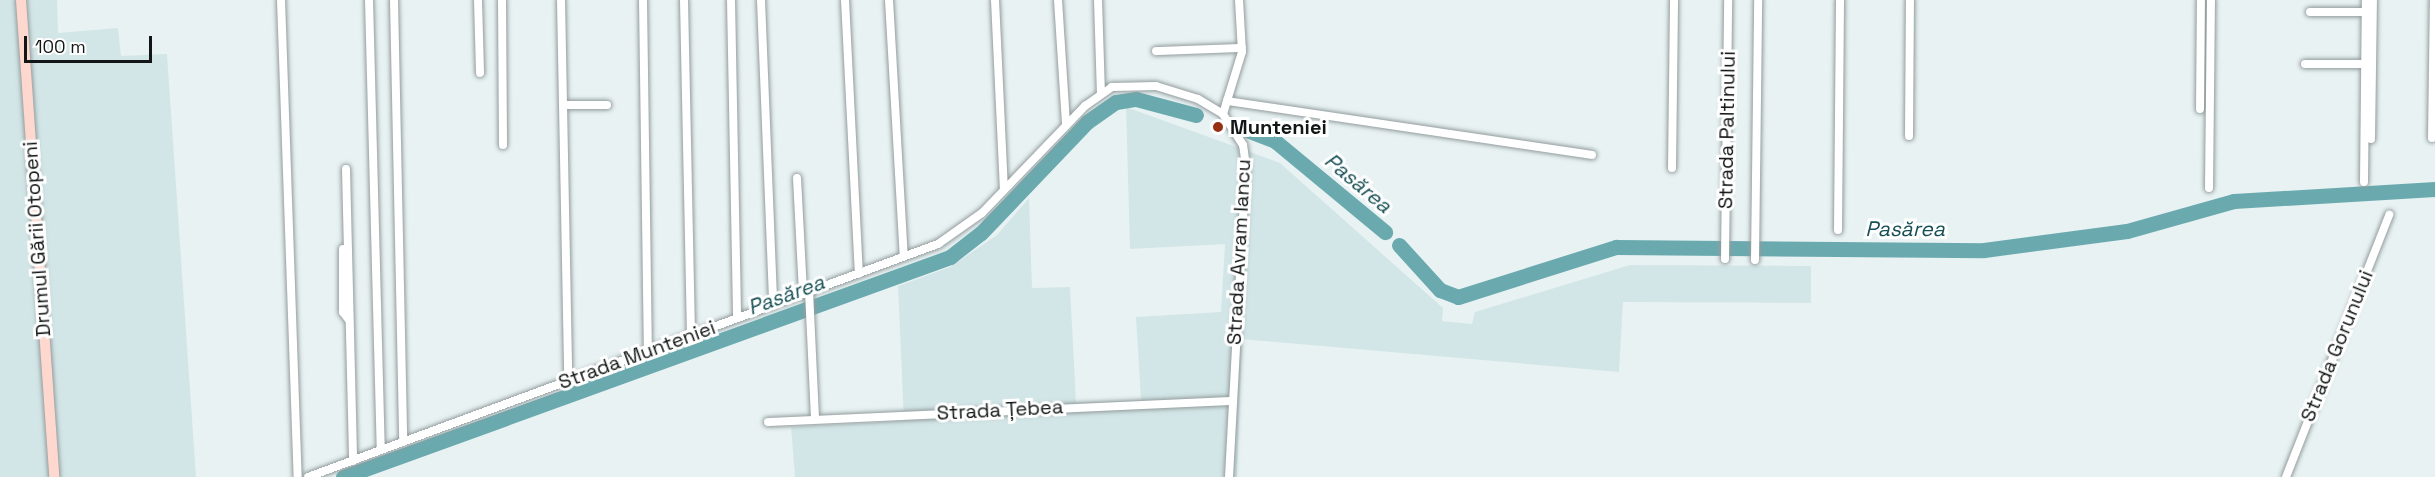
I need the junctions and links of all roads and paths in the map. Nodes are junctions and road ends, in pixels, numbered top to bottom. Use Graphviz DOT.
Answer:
graph roads {
  1 [pos="21,0"];
  2 [pos="281,0"];
  3 [pos="369,0"];
  4 [pos="394,0"];
  5 [pos="478,0"];
  6 [pos="502,0"];
  7 [pos="561,0"];
  8 [pos="643,0"];
  9 [pos="684,0"];
  10 [pos="731,0"];
  11 [pos="761,0"];
  12 [pos="844,0"];
  13 [pos="889,0"];
  14 [pos="995,0"];
  15 [pos="1058,0"];
  16 [pos="1098,0"];
  17 [pos="1239,0"];
  18 [pos="1674,0"];
  19 [pos="1728,0"];
  20 [pos="1758,0"];
  21 [pos="1840,0"];
  22 [pos="1910,0"];
  23 [pos="2201,0"];
  24 [pos="2211,0"];
  25 [pos="2366,0"];
  26 [pos="2373,0"];
  27 [pos="2434,0"];
  28 [pos="2310,12"];
  29 [pos="2366,12"];
  30 [pos="1242,48"];
  31 [pos="1155,51"];
  32 [pos="2305,64"];
  33 [pos="2365,64"];
  34 [pos="480,73"];
  35 [pos="1101,93"];
  36 [pos="1227,101"];
  37 [pos="563,105"];
  38 [pos="607,105"];
  39 [pos="2200,109"];
  40 [pos="1223,114"];
  41 [pos="1066,125"];
  42 [pos="1909,136"];
  43 [pos="2432,138"];
  44 [pos="2371,139"];
  45 [pos="503,145"];
  46 [pos="1592,155"];
  47 [pos="1672,168"];
  48 [pos="346,169"];
  49 [pos="797,178"];
  50 [pos="2364,182"];
  51 [pos="2209,188"];
  52 [pos="1004,189"];
  53 [pos="342,209"];
  54 [pos="2389,215"];
  55 [pos="1838,230"];
  56 [pos="904,257"];
  57 [pos="1725,259"];
  58 [pos="1755,260"];
  59 [pos="858,274"];
  60 [pos="806,292"];
  61 [pos="773,304"];
  62 [pos="737,318"];
  63 [pos="349,320"];
  64 [pos="691,335"];
  65 [pos="648,351"];
  66 [pos="568,380"];
  67 [pos="1232,401"];
  68 [pos="815,419"];
  69 [pos="768,422"];
  70 [pos="403,442"];
  71 [pos="381,450"];
  72 [pos="353,460"];
  73 [pos="54,477"];
  74 [pos="298,477"];
  75 [pos="308,477"];
  76 [pos="1229,477"];
  77 [pos="2286,477"];
  1 -- 73 [label="main road, Drumul Gării Otopeni"];
  2 -- 74 [label="street"];
  3 -- 71 [label="street"];
  4 -- 70 [label="street"];
  5 -- 34 [label="street"];
  6 -- 45 [label="street"];
  7 -- 37 [label="street"];
  8 -- 65 [label="street"];
  9 -- 64 [label="street"];
  10 -- 62 [label="street"];
  11 -- 61 [label="street"];
  12 -- 59 [label="street"];
  13 -- 56 [label="street"];
  14 -- 52 [label="street"];
  15 -- 41 [label="street"];
  16 -- 35 [label="street"];
  17 -- 30 [label="street"];
  18 -- 47 [label="street"];
  19 -- 57 [label="street, Strada Paltinului"];
  20 -- 58 [label="street"];
  21 -- 55 [label="street"];
  22 -- 42 [label="street"];
  23 -- 39 [label="street"];
  24 -- 51 [label="street"];
  25 -- 29 [label="street"];
  26 -- 44 [label="street"];
  27 -- 43 [label="street"];
  28 -- 29 [label="street"];
  29 -- 33 [label="street"];
  30 -- 31 [label="street"];
  30 -- 36 [label="street"];
  32 -- 33 [label="street"];
  33 -- 50 [label="street"];
  35 -- 40 [label="street"];
  35 -- 41 [label="street, Strada Munteniei"];
  36 -- 40 [label="street"];
  36 -- 46 [label="street"];
  37 -- 38 [label="street"];
  37 -- 66 [label="street"];
  40 -- 67 [label="street, Strada Avram Iancu"];
  41 -- 52 [label="street, Strada Munteniei"];
  48 -- 63 [label="street"];
  49 -- 60 [label="street"];
  52 -- 56 [label="street, Strada Munteniei"];
  53 -- 63 [label="street"];
  54 -- 77 [label="street, Strada Gorunului"];
  56 -- 59 [label="street, Strada Munteniei"];
  59 -- 60 [label="street, Strada Munteniei"];
  60 -- 61 [label="street, Strada Munteniei"];
  60 -- 68 [label="street"];
  61 -- 62 [label="street, Strada Munteniei"];
  62 -- 64 [label="street, Strada Munteniei"];
  63 -- 72 [label="street"];
  64 -- 65 [label="street, Strada Munteniei"];
  65 -- 66 [label="street, Strada Munteniei"];
  66 -- 70 [label="street, Strada Munteniei"];
  67 -- 68 [label="street, Strada Țebea"];
  67 -- 76 [label="street, Strada Avram Iancu"];
  68 -- 69 [label="street, Strada Țebea"];
  70 -- 71 [label="street, Strada Munteniei"];
  71 -- 72 [label="street, Strada Munteniei"];
  72 -- 75 [label="street, Strada Munteniei"];
}
